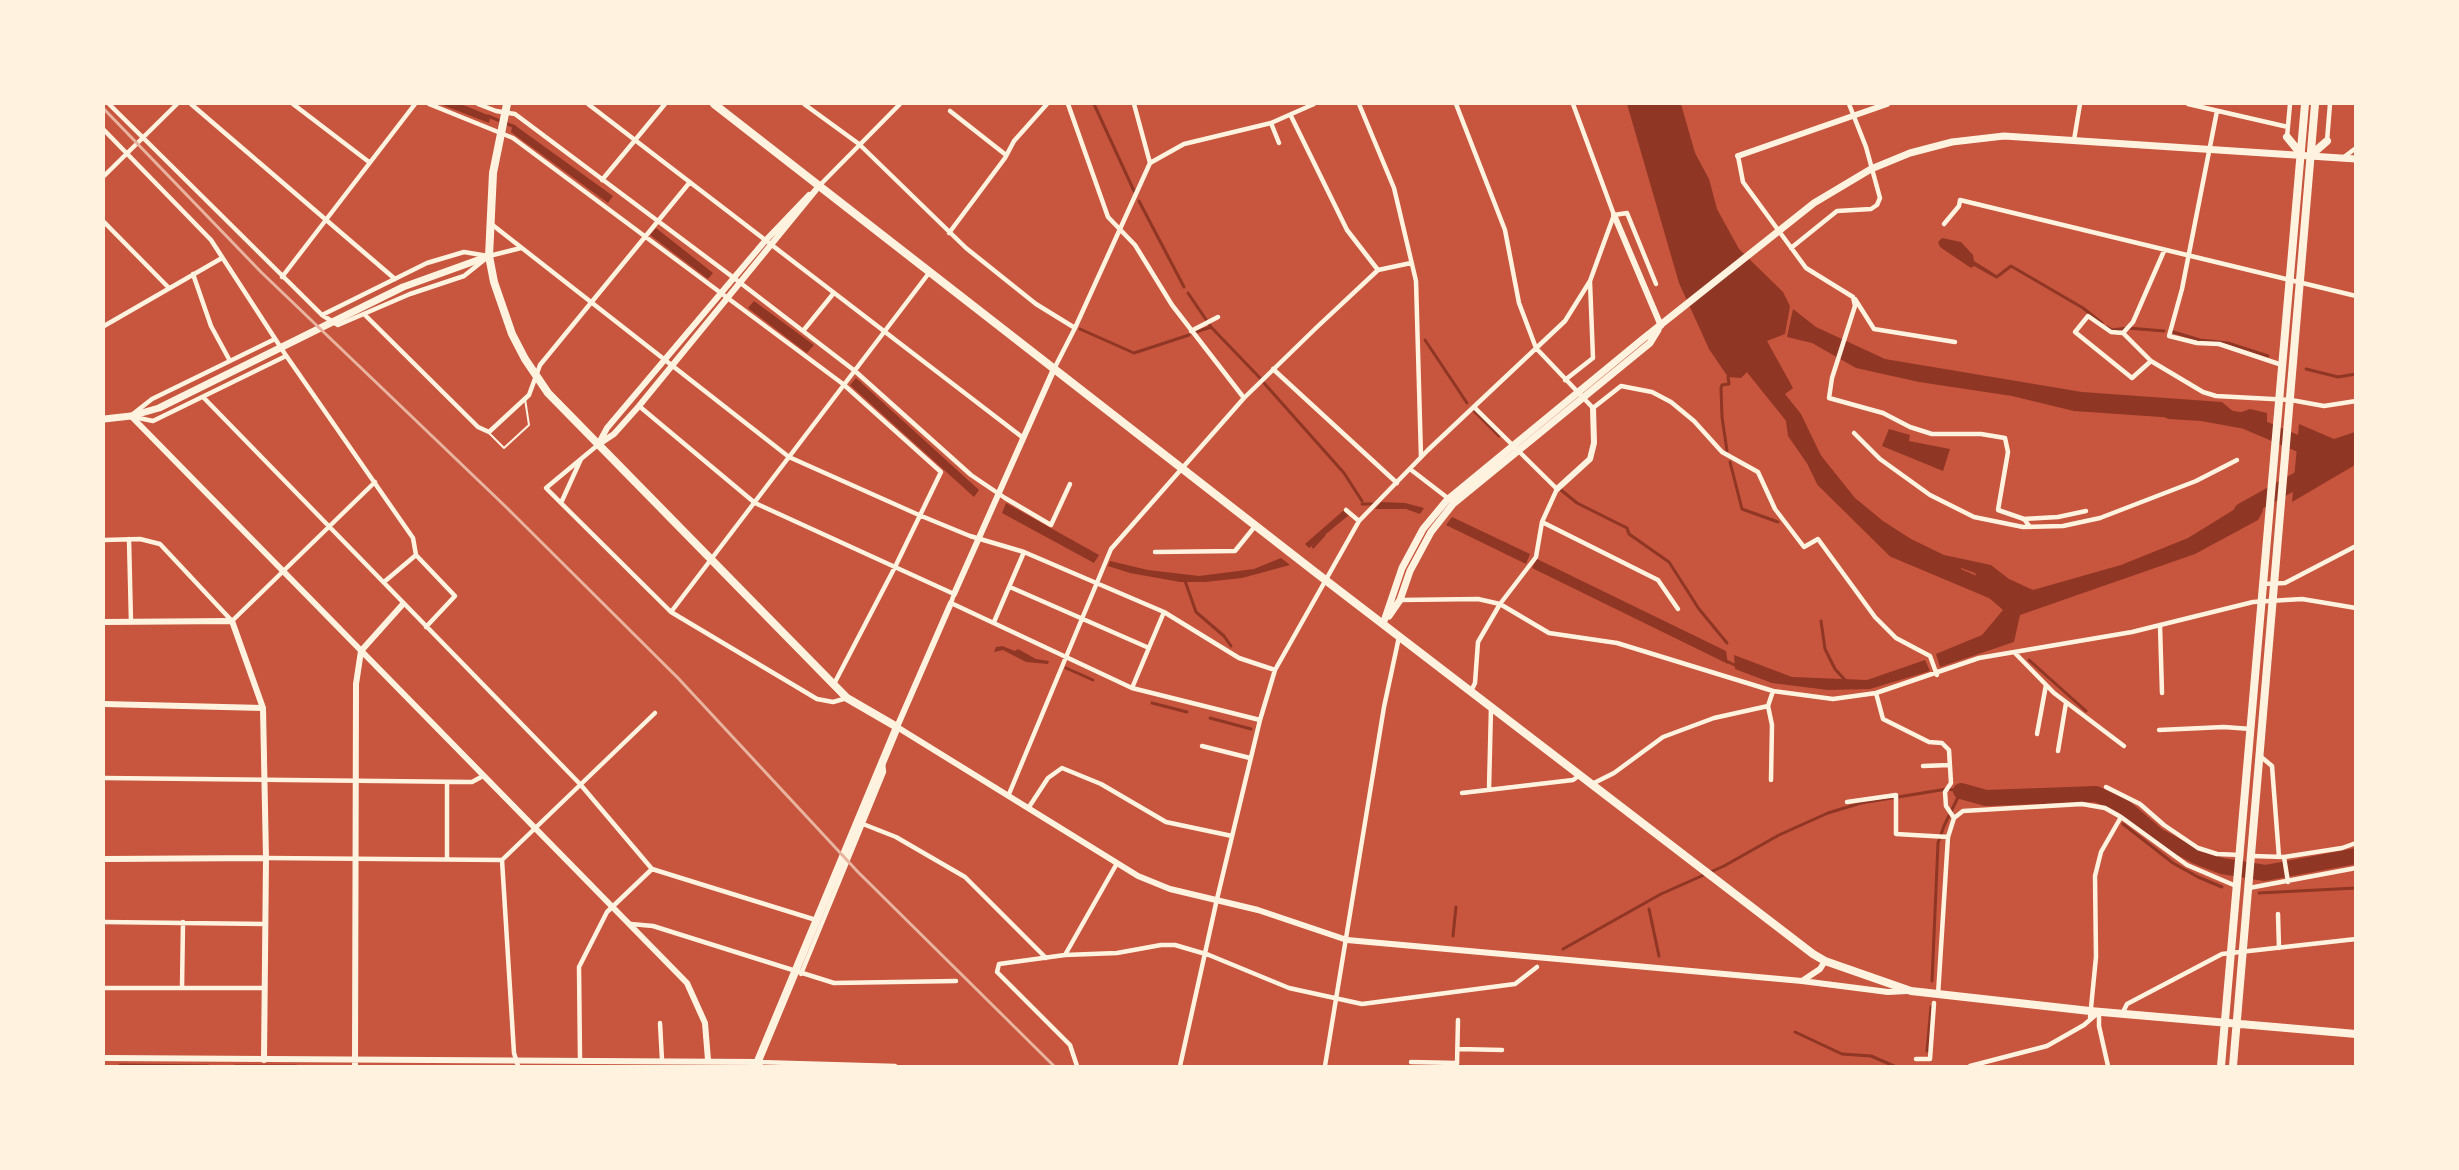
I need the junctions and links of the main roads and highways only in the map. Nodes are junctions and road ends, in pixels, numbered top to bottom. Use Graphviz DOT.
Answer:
graph roads {
  1 [pos="507,104"];
  2 [pos="714,104"];
  3 [pos="2305,104"];
  4 [pos="2315,104"];
  5 [pos="2287,137"];
  6 [pos="2327,141"];
  7 [pos="2301,154"];
  8 [pos="2311,155"];
  9 [pos="2355,159"];
  10 [pos="489,256"];
  11 [pos="104,419"];
  12 [pos="1516,447"];
  13 [pos="1383,624"];
  14 [pos="2226,1022"];
  15 [pos="2237,1023"];
  16 [pos="2355,1034"];
  17 [pos="758,1064"];
  18 [pos="2221,1066"];
  19 [pos="2233,1066"];
  1 -- 10 [label="main road"];
  2 -- 13 [label="main road"];
  3 -- 7 [label="main road"];
  4 -- 8 [label="main road"];
  5 -- 7 [label="main road"];
  6 -- 8 [label="main road"];
  7 -- 8 [label="main road"];
  7 -- 12 [label="main road"];
  7 -- 14 [label="main road"];
  8 -- 9 [label="main road"];
  8 -- 15 [label="main road"];
  10 -- 11 [label="main road"];
  10 -- 17 [label="main road"];
  12 -- 13 [label="main road"];
  12 -- 13 [label="main road"];
  13 -- 14 [label="main road"];
  14 -- 15 [label="main road"];
  14 -- 18 [label="main road"];
  15 -- 16 [label="main road"];
  15 -- 19 [label="main road"];
}
